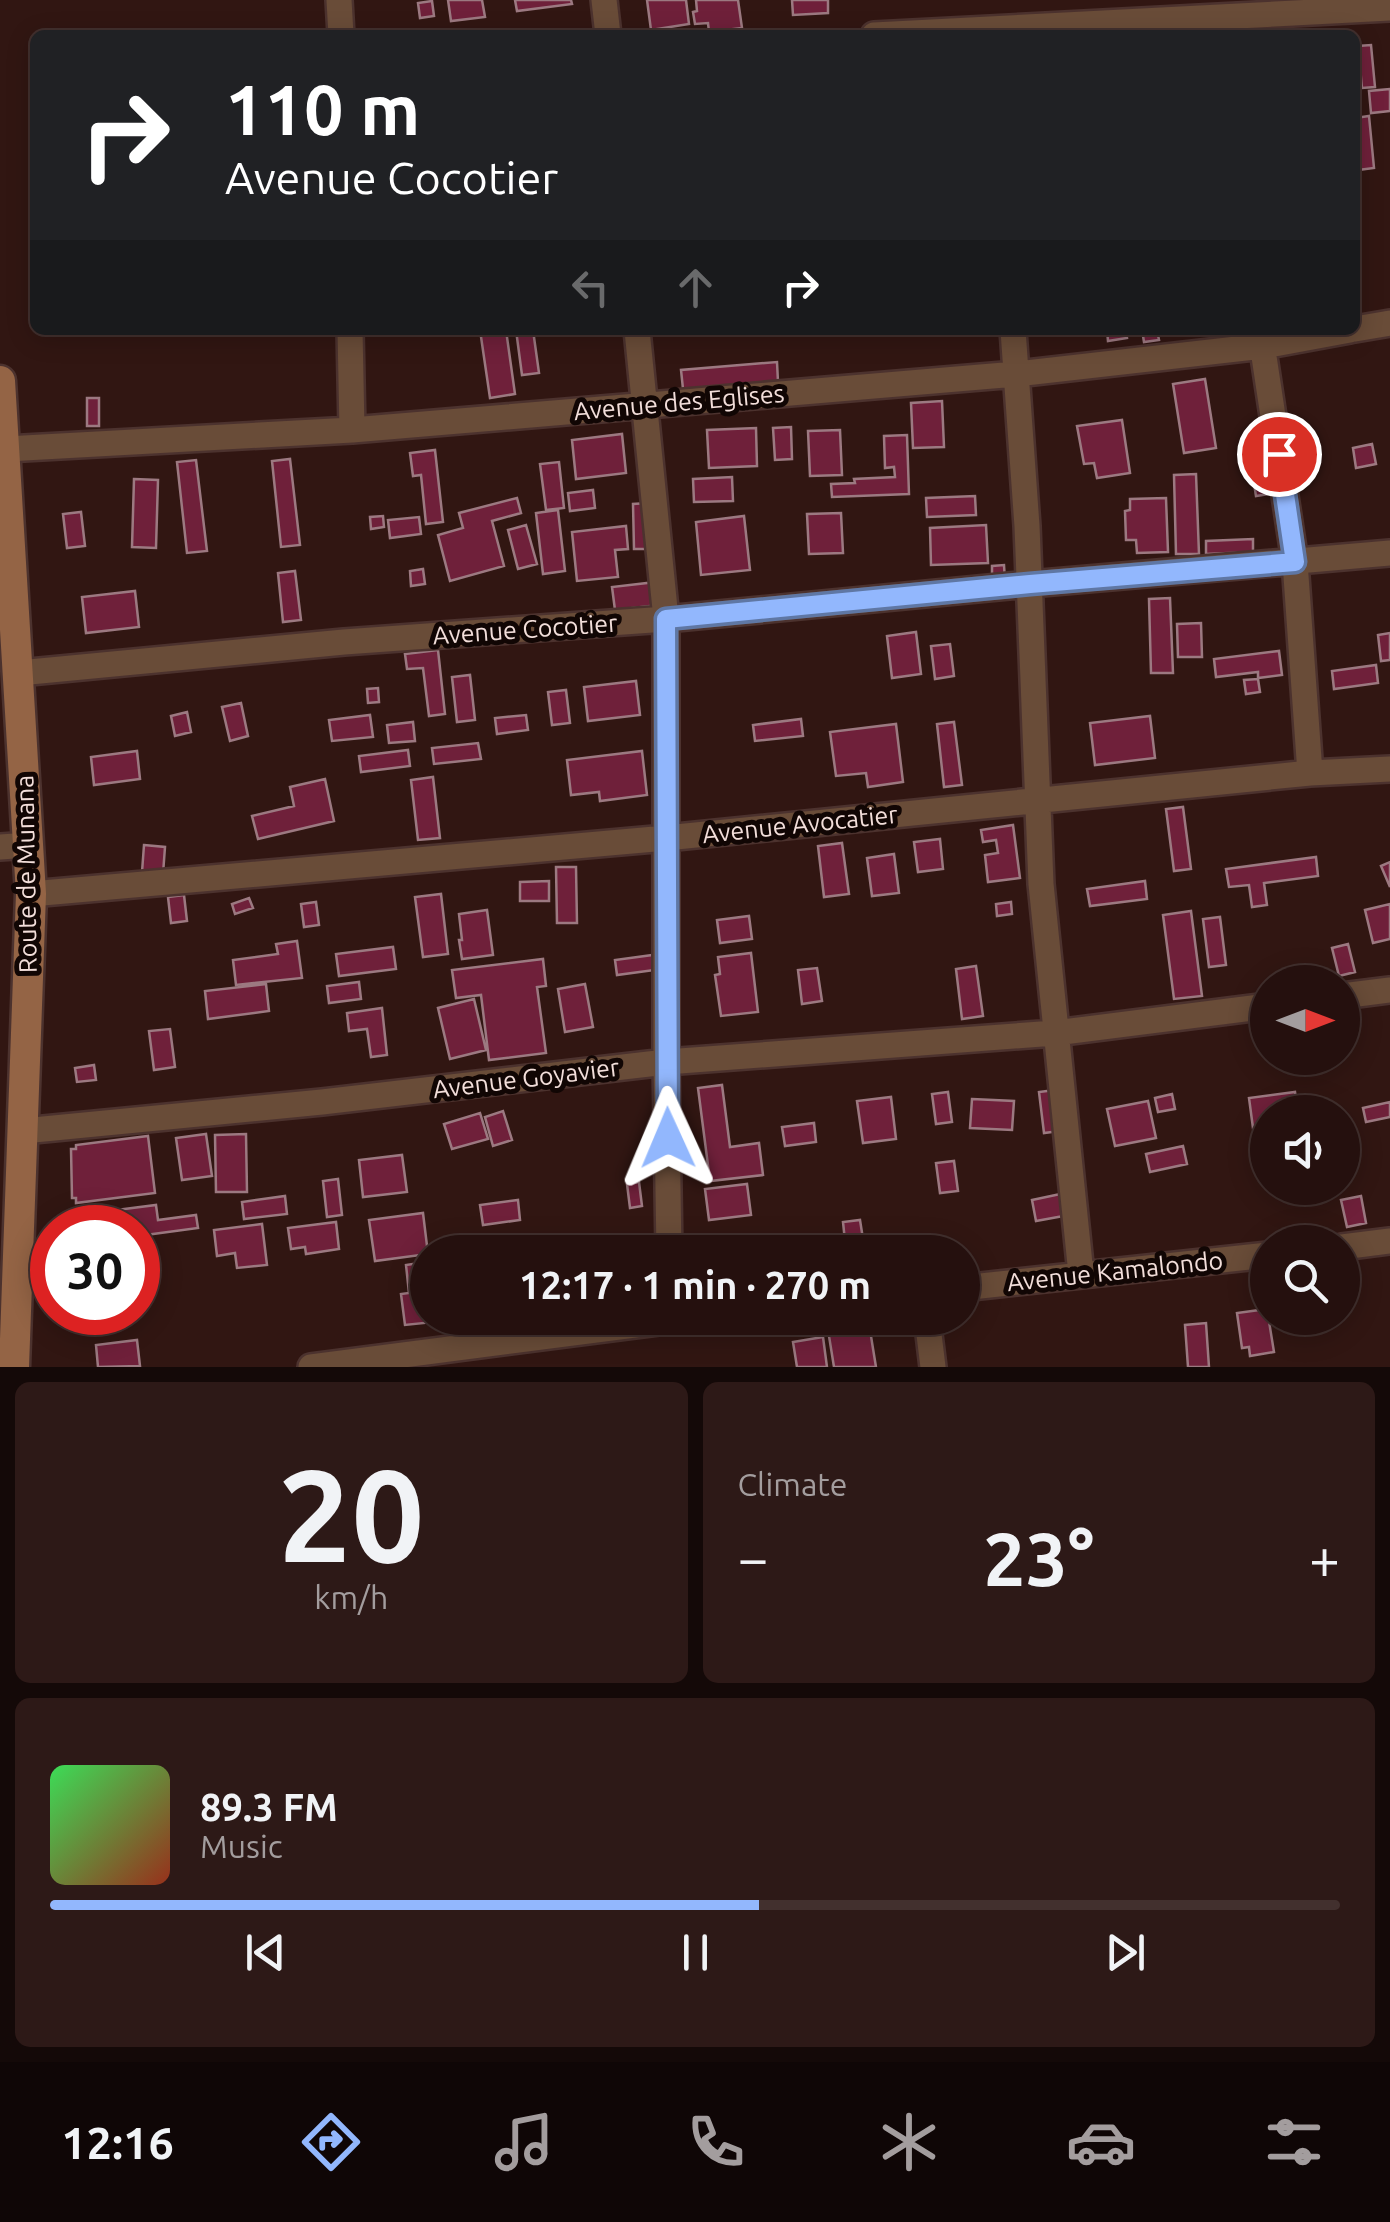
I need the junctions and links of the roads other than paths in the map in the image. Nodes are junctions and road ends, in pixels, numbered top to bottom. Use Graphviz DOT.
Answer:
graph roads {
  1 [pos="339,0"];
  2 [pos="604,0"];
  3 [pos="1390,8"];
  4 [pos="1200,18"];
  5 [pos="341,30"];
  6 [pos="607,30"];
  7 [pos="1015,30"];
  8 [pos="1390,323"];
  9 [pos="1360,329"];
  10 [pos="350,335"];
  11 [pos="637,335"];
  12 [pos="1012,335"];
  13 [pos="1296,335"];
  14 [pos="1261,338"];
  15 [pos="1016,374"];
  16 [pos="0,381"];
  17 [pos="644,404"];
  18 [pos="352,430"];
  19 [pos="6,449"];
  20 [pos="1390,554"];
  21 [pos="1295,562"];
  22 [pos="1030,584"];
  23 [pos="666,619"];
  24 [pos="19,673"];
  25 [pos="1390,768"];
  26 [pos="1310,773"];
  27 [pos="1039,800"];
  28 [pos="666,838"];
  29 [pos="15,846"];
  30 [pos="31,894"];
  31 [pos="1390,990"];
  32 [pos="1360,994"];
  33 [pos="1250,1008"];
  34 [pos="1055,1033"];
  35 [pos="666,1062"];
  36 [pos="23,1130"];
  37 [pos="670,1235"];
  38 [pos="1390,1241"];
  39 [pos="1360,1245"];
  40 [pos="1250,1257"];
  41 [pos="1081,1274"];
  42 [pos="980,1286"];
  43 [pos="549,1335"];
  44 [pos="929,1335"];
  45 [pos="13,1367"];
  46 [pos="311,1367"];
  47 [pos="932,1367"];
  1 -- 5 [label="street"];
  2 -- 6 [label="street"];
  3 -- 4 [label="street"];
  4 -- 7 [label="street"];
  8 -- 9 [label="street, Avenue des Eglises"];
  10 -- 18 [label="street"];
  11 -- 17 [label="street"];
  12 -- 15 [label="street"];
  13 -- 14 [label="street, Avenue des Eglises"];
  14 -- 15 [label="street, Avenue des Eglises"];
  14 -- 21 [label="street"];
  15 -- 17 [label="street, Avenue des Eglises"];
  15 -- 22 [label="street"];
  16 -- 19 [label="main road, Route de Munana"];
  17 -- 18 [label="street, Avenue des Eglises"];
  17 -- 23 [label="street"];
  18 -- 19 [label="street, Avenue des Eglises"];
  19 -- 24 [label="main road, Route de Munana"];
  20 -- 21 [label="street, Avenue Cocotier"];
  21 -- 22 [label="street, Avenue Cocotier"];
  21 -- 26 [label="street"];
  22 -- 23 [label="street, Avenue Cocotier"];
  22 -- 27 [label="street"];
  23 -- 24 [label="street, Avenue Cocotier"];
  23 -- 28 [label="street"];
  24 -- 29 [label="main road, Route de Munana"];
  25 -- 26 [label="street, Avenue Avocatier"];
  26 -- 27 [label="street, Avenue Avocatier"];
  27 -- 28 [label="street, Avenue Avocatier"];
  27 -- 34 [label="street"];
  28 -- 30 [label="street, Avenue Avocatier"];
  28 -- 35 [label="street"];
  29 -- 30 [label="main road, Route de Munana"];
  30 -- 36 [label="main road, Route de Munana"];
  31 -- 32 [label="street"];
  33 -- 34 [label="street, Avenue Goyavier"];
  34 -- 35 [label="street, Avenue Goyavier"];
  34 -- 41 [label="street"];
  35 -- 36 [label="street, Avenue Goyavier"];
  35 -- 37 [label="street"];
  36 -- 45 [label="main road, Route de Munana"];
  38 -- 39 [label="street"];
  40 -- 41 [label="street, Avenue Kamalondo"];
  41 -- 42 [label="street, Avenue Kamalondo"];
  43 -- 46 [label="street"];
  44 -- 47 [label="street"];
}
